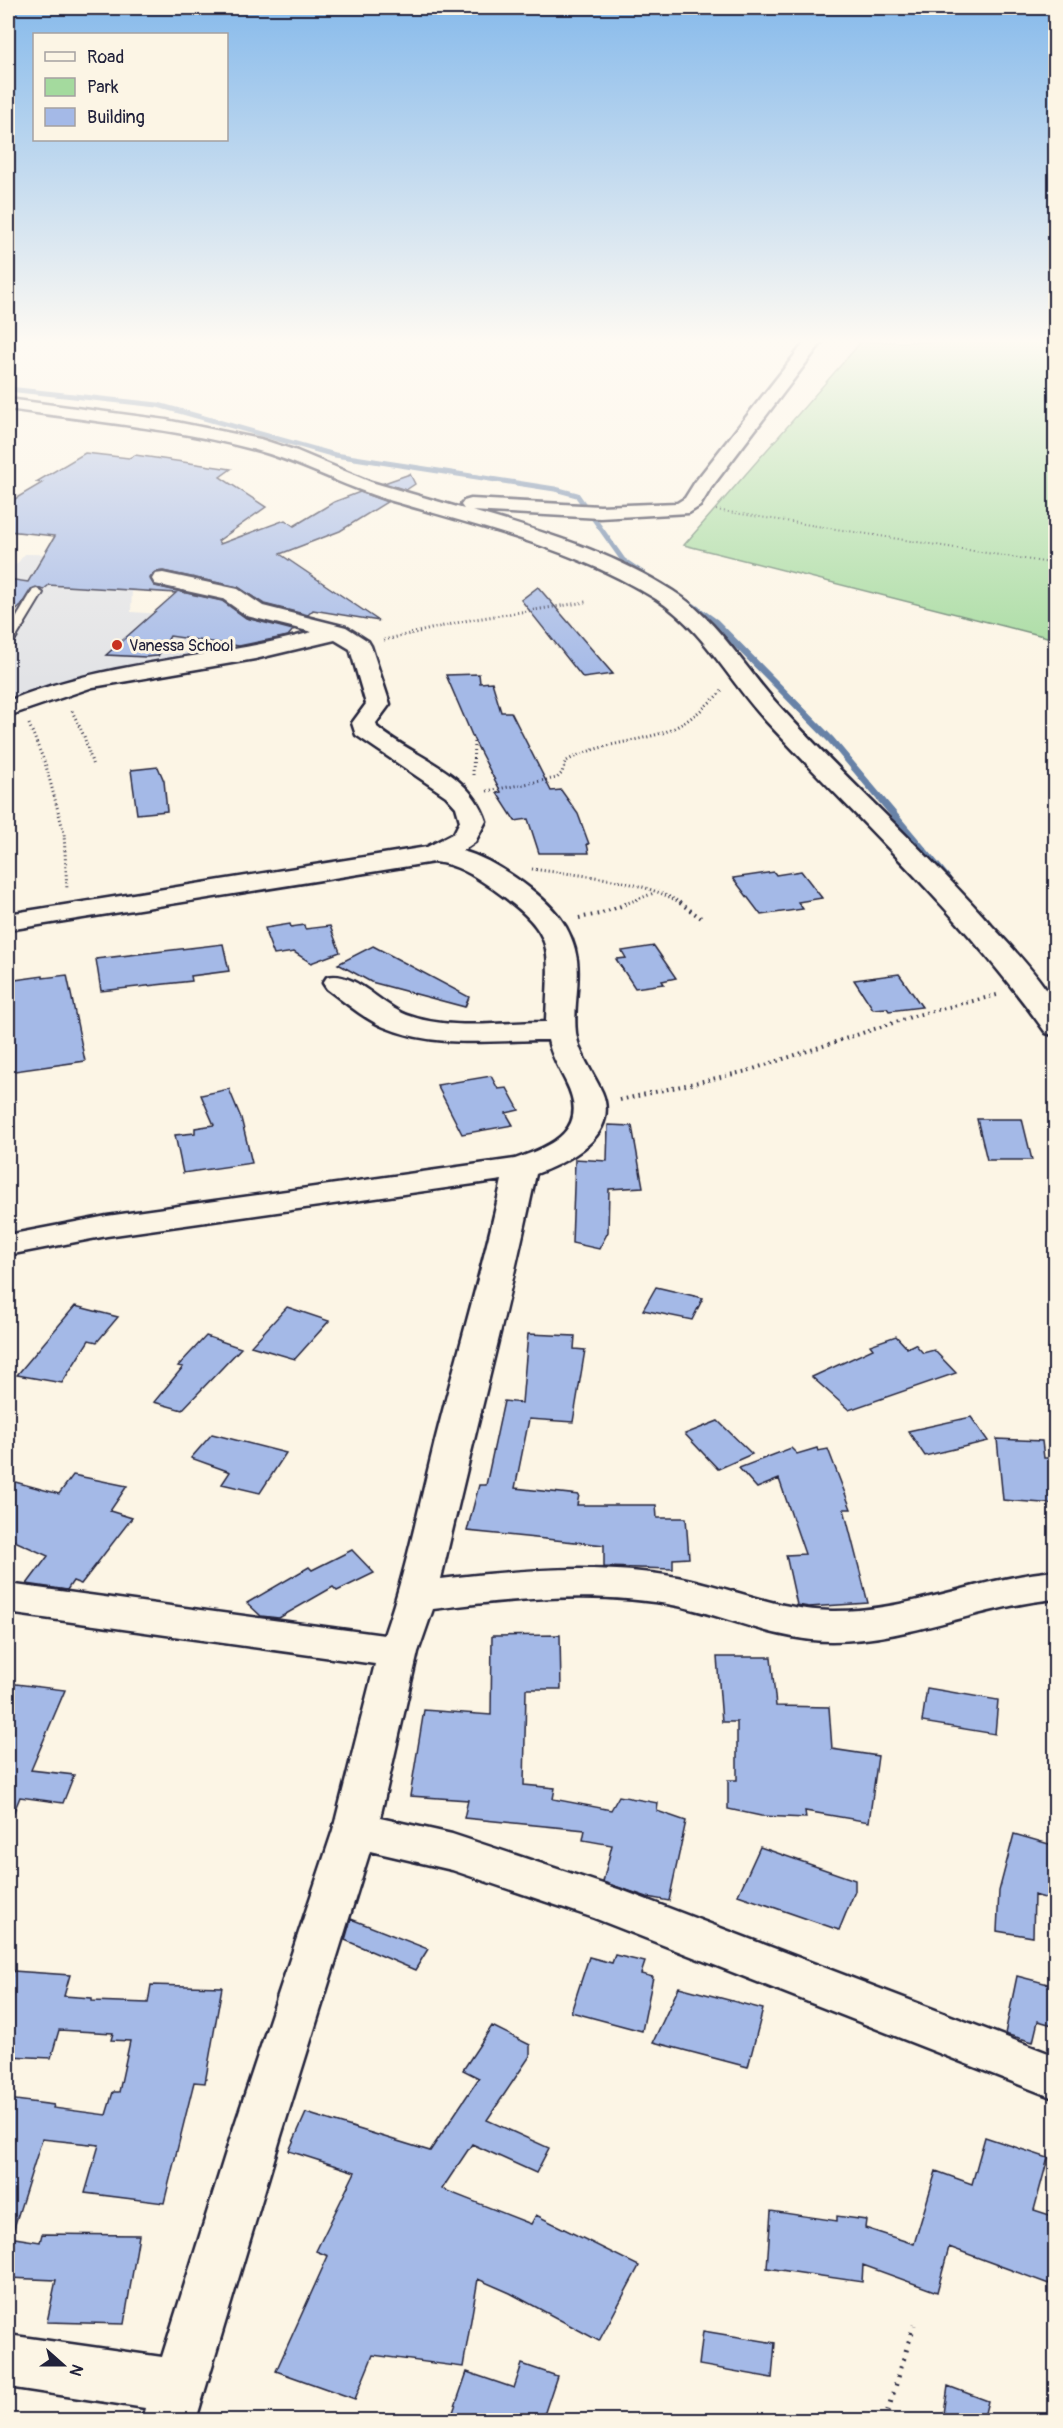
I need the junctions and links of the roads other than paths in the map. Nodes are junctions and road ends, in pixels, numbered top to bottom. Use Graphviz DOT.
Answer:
graph roads {
  1 [pos="290,455"];
  2 [pos="728,455"];
  3 [pos="430,504"];
  4 [pos="163,579"];
  5 [pos="38,593"];
  6 [pos="338,632"];
  7 [pos="8,641"];
  8 [pos="14,706"];
  9 [pos="434,854"];
  10 [pos="8,922"];
  11 [pos="337,983"];
  12 [pos="1056,1027"];
  13 [pos="560,1031"];
  14 [pos="521,1168"];
  15 [pos="8,1245"];
  16 [pos="1056,1585"];
  17 [pos="417,1596"];
  18 [pos="8,1598"];
  19 [pos="398,1652"];
  20 [pos="355,1830"];
  21 [pos="1056,2078"];
  22 [pos="8,2361"];
  23 [pos="174,2403"];
  1 -- 3 [label="street"];
  2 -- 3 [label="street"];
  3 -- 12 [label="street"];
  4 -- 6 [label="street"];
  5 -- 7 [label="lane"];
  6 -- 8 [label="street"];
  6 -- 9 [label="street"];
  9 -- 10 [label="street"];
  9 -- 13 [label="street"];
  11 -- 13 [label="street"];
  13 -- 14 [label="street"];
  14 -- 15 [label="street"];
  14 -- 17 [label="street"];
  16 -- 17 [label="street"];
  17 -- 19 [label="street"];
  18 -- 19 [label="street"];
  19 -- 20 [label="street"];
  20 -- 21 [label="street"];
  20 -- 23 [label="street"];
  22 -- 23 [label="street"];
}
